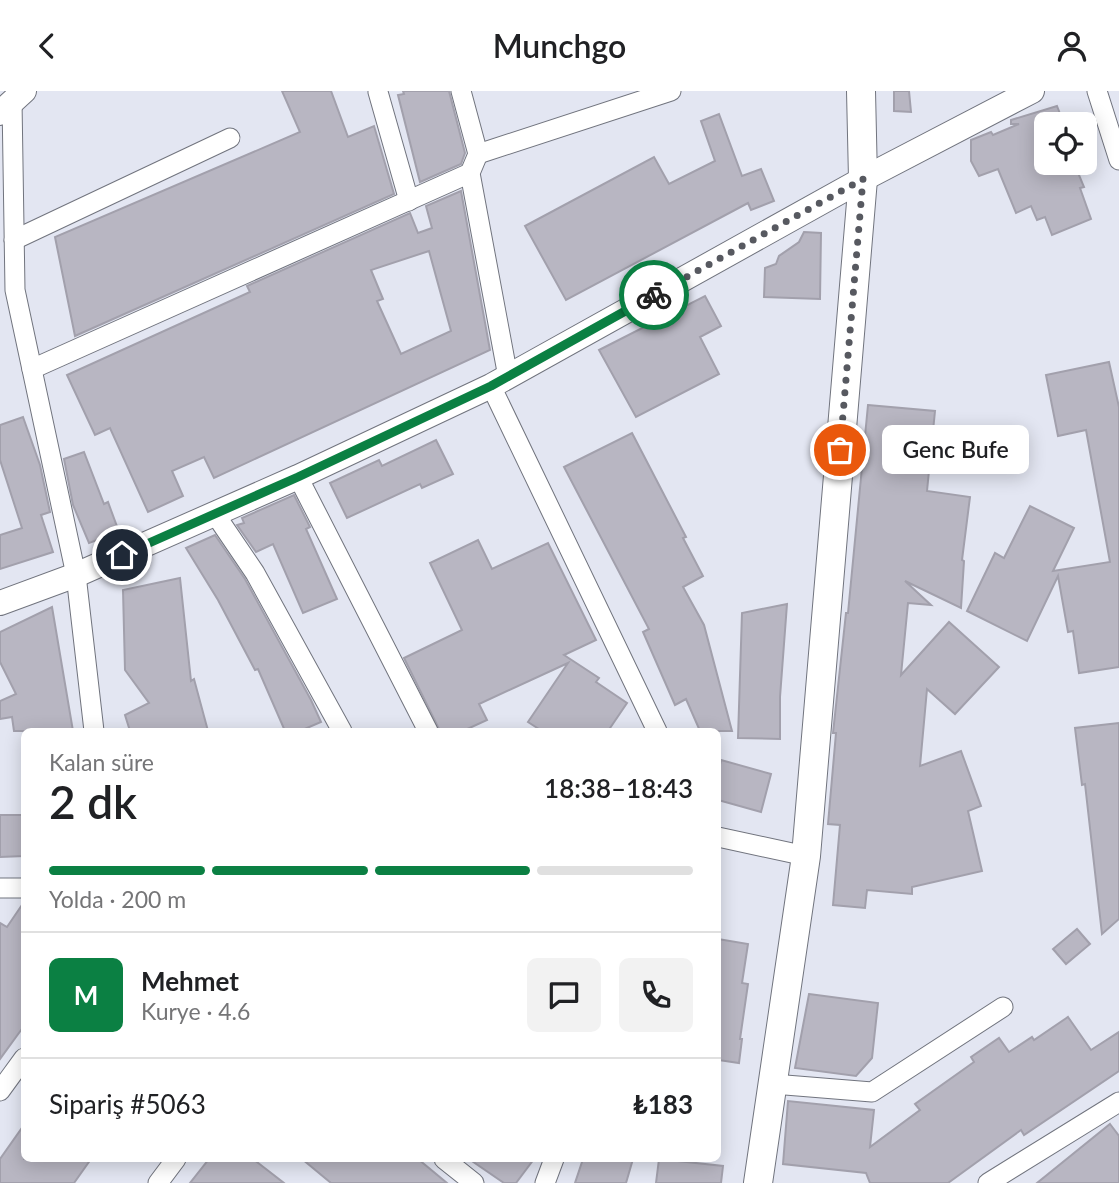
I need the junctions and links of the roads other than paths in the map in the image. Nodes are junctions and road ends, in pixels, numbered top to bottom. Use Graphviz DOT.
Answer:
graph roads {
  1 [pos="461,91"];
  2 [pos="671,91"];
  3 [pos="861,91"];
  4 [pos="1032,91"];
  5 [pos="1097,91"];
  6 [pos="378,92"];
  7 [pos="12,102"];
  8 [pos="230,138"];
  9 [pos="478,153"];
  10 [pos="1119,160"];
  11 [pos="470,173"];
  12 [pos="863,179"];
  13 [pos="409,201"];
  14 [pos="14,240"];
  15 [pos="32,369"];
  16 [pos="499,381"];
  17 [pos="298,477"];
  18 [pos="215,514"];
  19 [pos="76,575"];
  20 [pos="0,603"];
  21 [pos="94,728"];
  22 [pos="340,728"];
  23 [pos="426,728"];
  24 [pos="656,728"];
  25 [pos="721,838"];
  26 [pos="806,856"];
  27 [pos="0,888"];
  28 [pos="21,888"];
  29 [pos="1003,1007"];
  30 [pos="21,1062"];
  31 [pos="773,1084"];
  32 [pos="0,1091"];
  33 [pos="1119,1102"];
  34 [pos="174,1162"];
  35 [pos="448,1162"];
  36 [pos="553,1162"];
  37 [pos="158,1183"];
  38 [pos="474,1183"];
  39 [pos="545,1183"];
  40 [pos="758,1183"];
  41 [pos="988,1183"];
  1 -- 9 [label="street"];
  2 -- 9 [label="street"];
  3 -- 12 [label="main road"];
  4 -- 12 [label="street"];
  5 -- 10 [label="street"];
  6 -- 13 [label="street"];
  7 -- 14 [label="street"];
  8 -- 14 [label="street"];
  9 -- 11 [label="street"];
  11 -- 13 [label="street"];
  11 -- 16 [label="street"];
  12 -- 16 [label="street"];
  12 -- 26 [label="main road"];
  13 -- 15 [label="street"];
  14 -- 15 [label="street"];
  15 -- 19 [label="street"];
  16 -- 17 [label="street"];
  16 -- 24 [label="street"];
  17 -- 18 [label="street"];
  17 -- 23 [label="street"];
  18 -- 19 [label="street"];
  18 -- 22 [label="street"];
  19 -- 20 [label="street"];
  19 -- 21 [label="street"];
  25 -- 26 [label="street"];
  26 -- 31 [label="main road"];
  27 -- 28 [label="street"];
  29 -- 31 [label="street"];
  30 -- 32 [label="street"];
  31 -- 40 [label="main road"];
  33 -- 41 [label="street"];
  34 -- 37 [label="street"];
  35 -- 38 [label="street"];
  36 -- 39 [label="street"];
}
